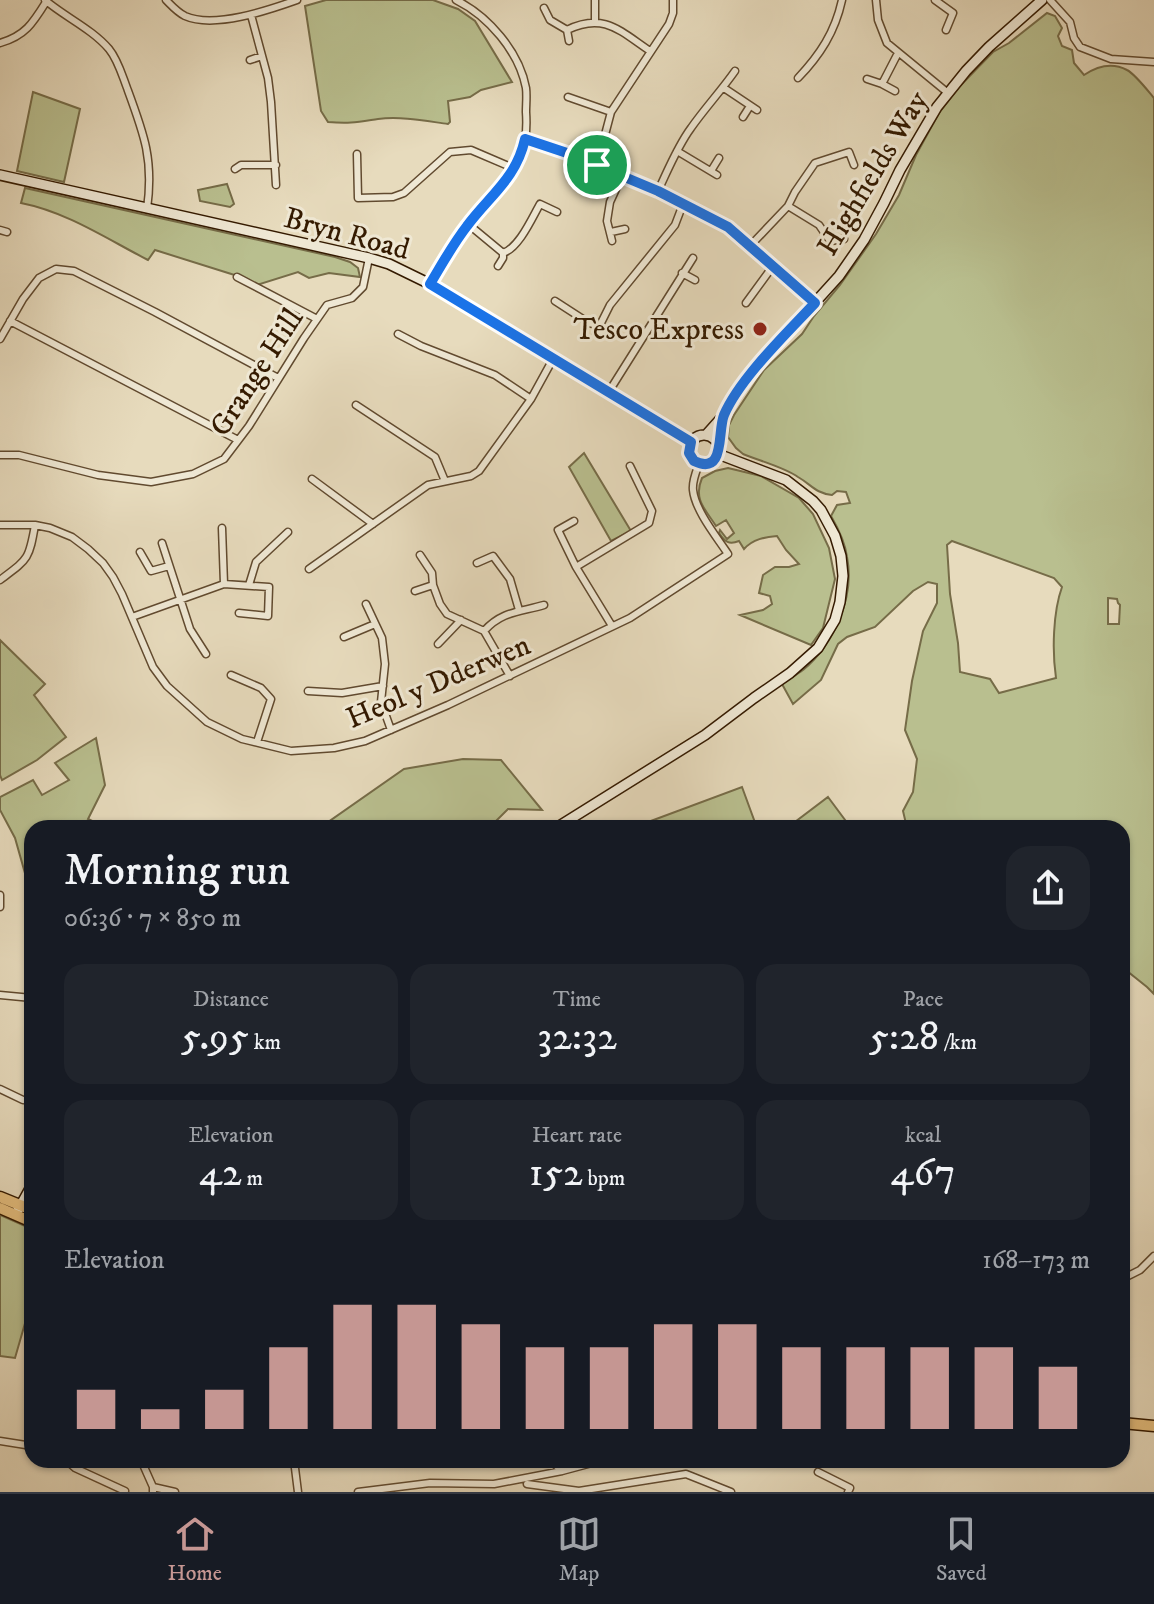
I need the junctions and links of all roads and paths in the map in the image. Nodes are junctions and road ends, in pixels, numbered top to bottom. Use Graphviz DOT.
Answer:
graph roads {
  1 [pos="166,0"];
  2 [pos="297,0"];
  3 [pos="456,0"];
  4 [pos="474,0"];
  5 [pos="595,0"];
  6 [pos="673,0"];
  7 [pos="842,0"];
  8 [pos="876,0"];
  9 [pos="935,0"];
  10 [pos="1042,0"];
  11 [pos="1050,0"];
  12 [pos="46,1"];
  13 [pos="470,7"];
  14 [pos="544,8"];
  15 [pos="251,15"];
  16 [pos="595,22"];
  17 [pos="567,30"];
  18 [pos="946,30"];
  19 [pos="569,41"];
  20 [pos="0,43"];
  21 [pos="650,51"];
  22 [pos="898,53"];
  23 [pos="262,56"];
  24 [pos="250,60"];
  25 [pos="1154,62"];
  26 [pos="735,71"];
  27 [pos="798,78"];
  28 [pos="867,79"];
  29 [pos="882,84"];
  30 [pos="724,88"];
  31 [pos="895,91"];
  32 [pos="948,93"];
  33 [pos="568,97"];
  34 [pos="611,112"];
  35 [pos="743,117"];
  36 [pos="525,139"];
  37 [pos="677,151"];
  38 [pos="357,154"];
  39 [pos="719,158"];
  40 [pos="276,165"];
  41 [pos="597,165"];
  42 [pos="854,165"];
  43 [pos="513,168"];
  44 [pos="235,169"];
  45 [pos="0,175"];
  46 [pos="622,176"];
  47 [pos="276,185"];
  48 [pos="658,191"];
  49 [pos="683,204"];
  50 [pos="788,206"];
  51 [pos="147,209"];
  52 [pos="557,212"];
  53 [pos="468,224"];
  54 [pos="625,229"];
  55 [pos="611,232"];
  56 [pos="844,239"];
  57 [pos="612,241"];
  58 [pos="750,246"];
  59 [pos="503,253"];
  60 [pos="369,258"];
  61 [pos="693,258"];
  62 [pos="498,266"];
  63 [pos="773,266"];
  64 [pos="682,273"];
  65 [pos="237,277"];
  66 [pos="695,280"];
  67 [pos="430,284"];
  68 [pos="555,301"];
  69 [pos="746,303"];
  70 [pos="815,303"];
  71 [pos="317,319"];
  72 [pos="10,321"];
  73 [pos="398,334"];
  74 [pos="0,339"];
  75 [pos="553,359"];
  76 [pos="278,378"];
  77 [pos="608,393"];
  78 [pos="531,399"];
  79 [pos="356,405"];
  80 [pos="723,416"];
  81 [pos="706,435"];
  82 [pos="238,440"];
  83 [pos="691,442"];
  84 [pos="717,443"];
  85 [pos="718,454"];
  86 [pos="0,455"];
  87 [pos="699,464"];
  88 [pos="630,466"];
  89 [pos="312,479"];
  90 [pos="445,481"];
  91 [pos="574,521"];
  92 [pos="373,524"];
  93 [pos="0,525"];
  94 [pos="35,525"];
  95 [pos="222,528"];
  96 [pos="288,532"];
  97 [pos="162,543"];
  98 [pos="140,552"];
  99 [pos="420,555"];
  100 [pos="477,563"];
  101 [pos="169,566"];
  102 [pos="576,567"];
  103 [pos="309,569"];
  104 [pos="0,580"];
  105 [pos="224,584"];
  106 [pos="249,585"];
  107 [pos="433,585"];
  108 [pos="415,591"];
  109 [pos="180,600"];
  110 [pos="366,604"];
  111 [pos="544,605"];
  112 [pos="519,610"];
  113 [pos="239,613"];
  114 [pos="132,617"];
  115 [pos="461,620"];
  116 [pos="375,624"];
  117 [pos="612,626"];
  118 [pos="484,631"];
  119 [pos="344,637"];
  120 [pos="438,644"];
  121 [pos="206,654"];
  122 [pos="231,675"];
  123 [pos="510,676"];
  124 [pos="383,686"];
  125 [pos="308,691"];
  126 [pos="391,730"];
  127 [pos="257,742"];
  128 [pos="569,820"];
  129 [pos="0,895"];
  130 [pos="0,907"];
  131 [pos="0,995"];
  132 [pos="24,997"];
  133 [pos="0,1089"];
  134 [pos="23,1100"];
  135 [pos="0,1197"];
  136 [pos="0,1208"];
  137 [pos="24,1210"];
  138 [pos="24,1212"];
  139 [pos="1154,1256"];
  140 [pos="1130,1275"];
  141 [pos="1130,1424"];
  142 [pos="1154,1426"];
  143 [pos="0,1441"];
  144 [pos="24,1445"];
  145 [pos="75,1468"];
  146 [pos="144,1468"];
  147 [pos="295,1468"];
  148 [pos="559,1468"];
  149 [pos="573,1468"];
  150 [pos="562,1471"];
  151 [pos="818,1472"];
  152 [pos="527,1484"];
  153 [pos="153,1489"];
  154 [pos="125,1491"];
  155 [pos="175,1492"];
  156 [pos="298,1492"];
  157 [pos="358,1492"];
  158 [pos="731,1492"];
  159 [pos="848,1492"];
  1 -- 15 [label="street"];
  2 -- 15 [label="street"];
  3 -- 13 [label="street"];
  4 -- 13 [label="street"];
  5 -- 16 [label="street"];
  6 -- 21 [label="street"];
  7 -- 27 [label="street"];
  8 -- 22 [label="street"];
  9 -- 18 [label="street"];
  10 -- 32 [label="main road, Highfields Way"];
  11 -- 25 [label="street"];
  12 -- 20 [label="street"];
  12 -- 51 [label="street"];
  13 -- 36 [label="street"];
  14 -- 17 [label="street"];
  15 -- 23 [label="street"];
  16 -- 17 [label="street"];
  16 -- 21 [label="street"];
  17 -- 19 [label="street"];
  21 -- 34 [label="street"];
  22 -- 29 [label="street"];
  22 -- 32 [label="street"];
  23 -- 24 [label="street"];
  23 -- 40 [label="street"];
  26 -- 30 [label="street"];
  28 -- 29 [label="street"];
  29 -- 31 [label="street"];
  30 -- 35 [label="street"];
  30 -- 37 [label="street"];
  32 -- 70 [label="main road, Highfields Way"];
  33 -- 34 [label="street"];
  34 -- 41 [label="street"];
  36 -- 41 [label="street"];
  36 -- 43 [label="street"];
  37 -- 39 [label="street"];
  37 -- 48 [label="street"];
  38 -- 43 [label="street"];
  40 -- 44 [label="street"];
  40 -- 47 [label="street"];
  41 -- 46 [label="street"];
  42 -- 50 [label="street"];
  43 -- 53 [label="street"];
  45 -- 51 [label="main road, Bryn Road"];
  46 -- 48 [label="street"];
  46 -- 55 [label="street"];
  48 -- 49 [label="street"];
  49 -- 58 [label="street"];
  49 -- 68 [label="street"];
  50 -- 56 [label="street"];
  50 -- 58 [label="street"];
  51 -- 60 [label="main road, Bryn Road"];
  52 -- 59 [label="street"];
  53 -- 59 [label="street"];
  53 -- 67 [label="street"];
  54 -- 55 [label="street"];
  55 -- 57 [label="street"];
  58 -- 63 [label="street"];
  59 -- 62 [label="street"];
  60 -- 67 [label="main road, Bryn Road"];
  60 -- 71 [label="street, Grange Hill"];
  61 -- 64 [label="street"];
  63 -- 69 [label="street"];
  63 -- 70 [label="street"];
  64 -- 66 [label="street"];
  64 -- 77 [label="street"];
  65 -- 71 [label="street"];
  67 -- 75 [label="main road, Bryn Road"];
  70 -- 80 [label="main road, Highfields Way"];
  71 -- 76 [label="street, Grange Hill"];
  72 -- 74 [label="street"];
  72 -- 76 [label="street"];
  72 -- 82 [label="street"];
  73 -- 78 [label="street"];
  75 -- 77 [label="main road, Bryn Road"];
  75 -- 78 [label="street"];
  76 -- 82 [label="street, Grange Hill"];
  77 -- 83 [label="main road, Bryn Road"];
  78 -- 90 [label="street"];
  79 -- 90 [label="street"];
  80 -- 81 [label="main road"];
  80 -- 84 [label="main road"];
  81 -- 83 [label="main road"];
  81 -- 84 [label="main road"];
  82 -- 86 [label="street, Grange Hill"];
  83 -- 87 [label="main road"];
  84 -- 85 [label="main road"];
  85 -- 87 [label="main road"];
  85 -- 128 [label="main road"];
  87 -- 117 [label="street, Heol y Dderwen"];
  88 -- 102 [label="street"];
  89 -- 92 [label="street"];
  90 -- 92 [label="street"];
  91 -- 102 [label="street"];
  92 -- 103 [label="street"];
  93 -- 94 [label="street, Heol y Dderwen"];
  94 -- 104 [label="street"];
  94 -- 114 [label="street, Heol y Dderwen"];
  95 -- 105 [label="street"];
  96 -- 106 [label="street"];
  97 -- 101 [label="street"];
  98 -- 101 [label="street"];
  99 -- 107 [label="street"];
  100 -- 112 [label="street"];
  101 -- 109 [label="street"];
  102 -- 117 [label="street"];
  105 -- 106 [label="street"];
  105 -- 109 [label="street"];
  106 -- 113 [label="street"];
  107 -- 108 [label="street"];
  107 -- 115 [label="street"];
  109 -- 114 [label="street"];
  109 -- 121 [label="street"];
  110 -- 116 [label="street"];
  111 -- 112 [label="street"];
  112 -- 118 [label="street"];
  114 -- 127 [label="street, Heol y Dderwen"];
  115 -- 118 [label="street"];
  115 -- 120 [label="street"];
  116 -- 119 [label="street"];
  116 -- 124 [label="street"];
  117 -- 123 [label="street, Heol y Dderwen"];
  118 -- 123 [label="street"];
  122 -- 127 [label="street"];
  123 -- 126 [label="street, Heol y Dderwen"];
  124 -- 125 [label="street"];
  124 -- 126 [label="street"];
  126 -- 127 [label="street, Heol y Dderwen"];
  129 -- 130 [label="street"];
  131 -- 132 [label="street"];
  133 -- 134 [label="street"];
  135 -- 137 [label="main road"];
  136 -- 138 [label="main road"];
  139 -- 140 [label="street"];
  141 -- 142 [label="main road"];
  143 -- 144 [label="street"];
  145 -- 154 [label="street"];
  146 -- 153 [label="street"];
  147 -- 156 [label="street"];
  148 -- 150 [label="street"];
  149 -- 150 [label="street"];
  150 -- 157 [label="street"];
  151 -- 159 [label="street"];
  152 -- 158 [label="street"];
  153 -- 155 [label="street"];
}
